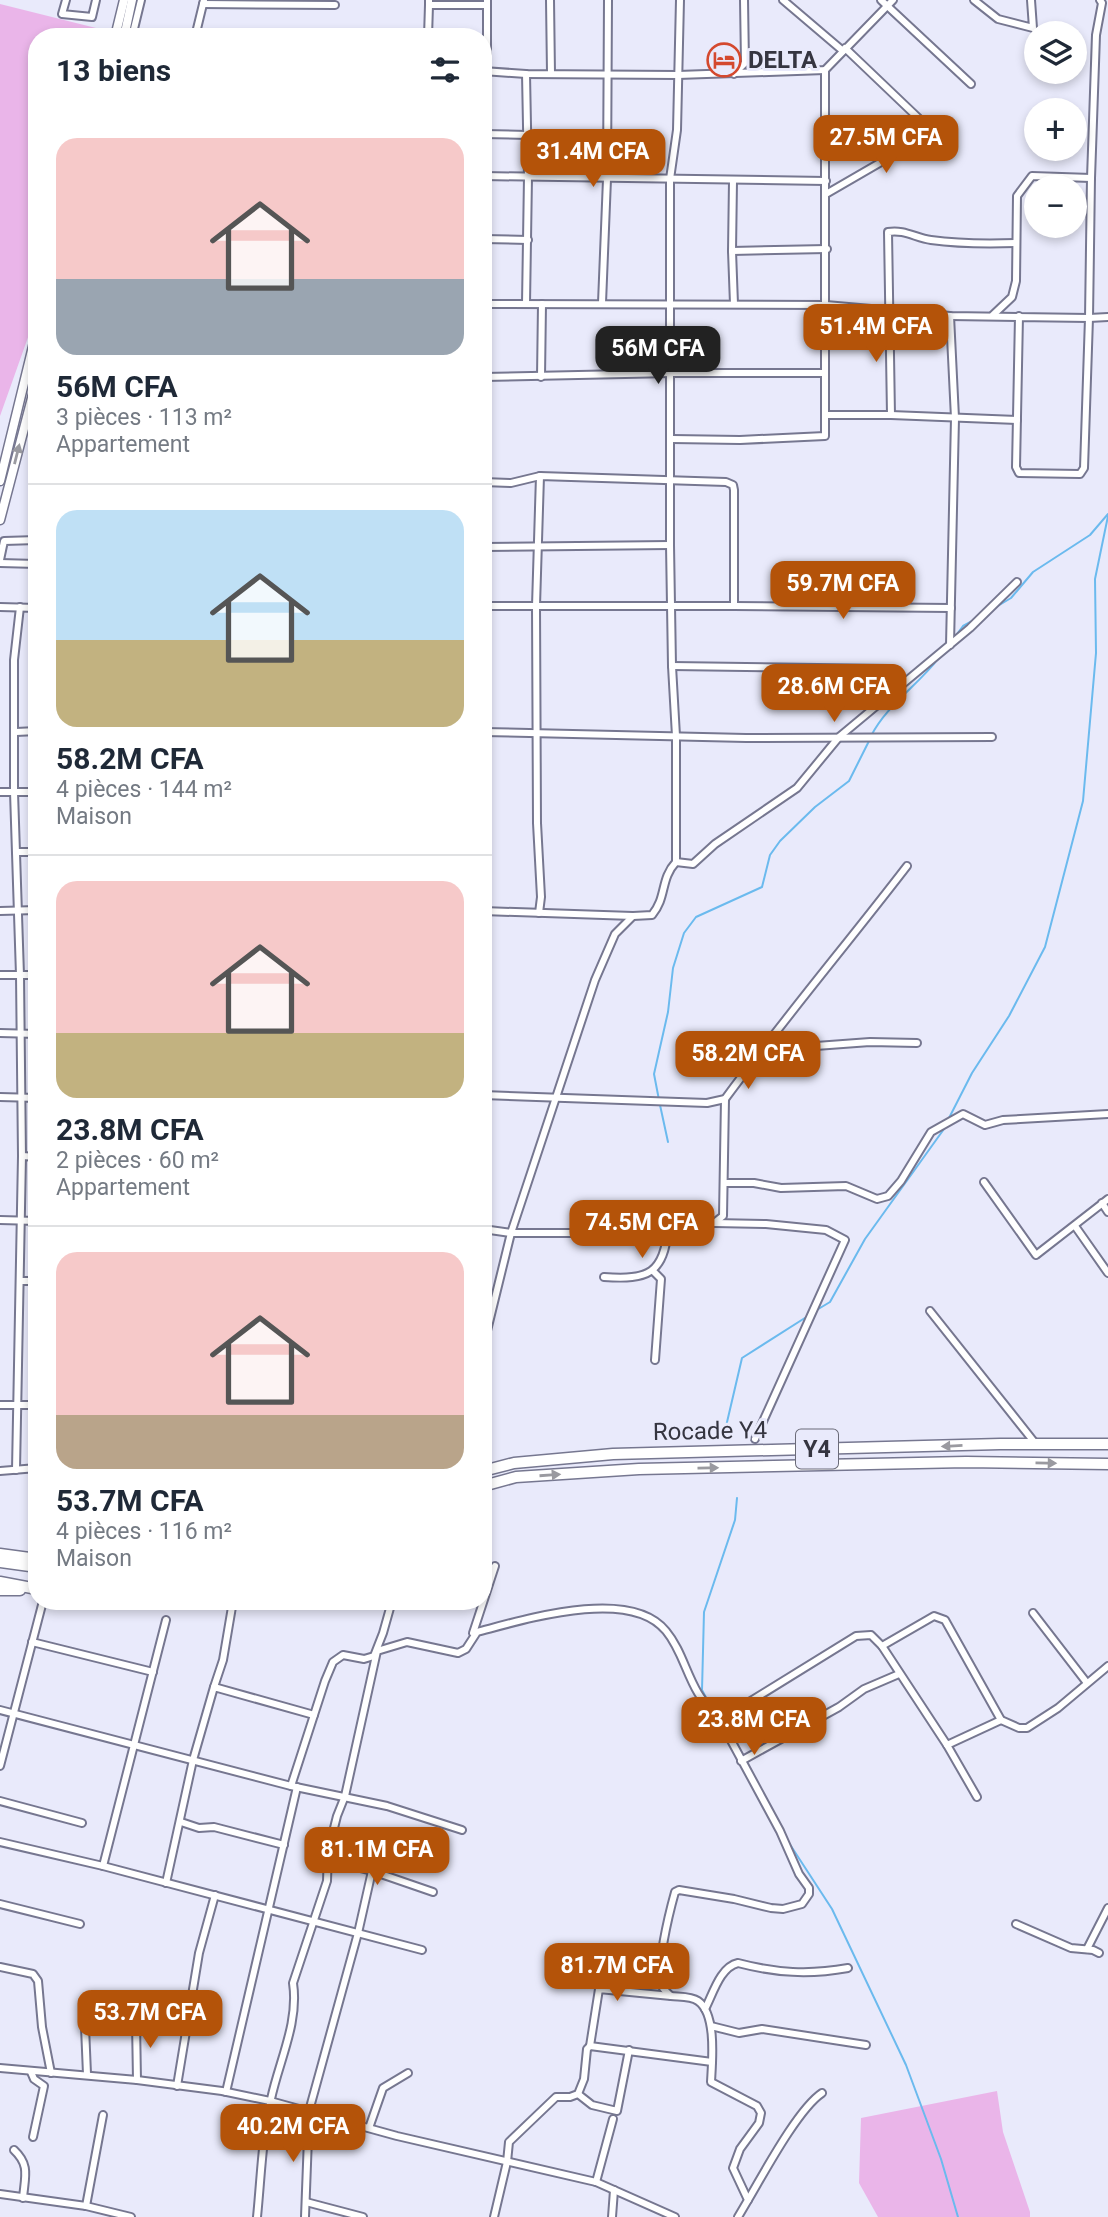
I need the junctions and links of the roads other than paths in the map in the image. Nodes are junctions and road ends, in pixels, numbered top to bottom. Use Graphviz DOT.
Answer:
graph roads {
  1 [pos="66,0"];
  2 [pos="96,0"];
  3 [pos="124,0"];
  4 [pos="132,0"];
  5 [pos="141,0"];
  6 [pos="550,0"];
  7 [pos="608,0"];
  8 [pos="680,0"];
  9 [pos="744,0"];
  10 [pos="783,0"];
  11 [pos="881,0"];
  12 [pos="893,0"];
  13 [pos="974,0"];
  14 [pos="1031,0"];
  15 [pos="1100,0"];
  16 [pos="204,2"];
  17 [pos="429,2"];
  18 [pos="487,3"];
  19 [pos="335,5"];
  20 [pos="887,6"];
  21 [pos="117,28"];
  22 [pos="126,28"];
  23 [pos="134,28"];
  24 [pos="197,28"];
  25 [pos="428,28"];
  26 [pos="486,28"];
  27 [pos="844,50"];
  28 [pos="825,70"];
  29 [pos="492,72"];
  30 [pos="551,73"];
  31 [pos="526,74"];
  32 [pos="607,74"];
  33 [pos="733,74"];
  34 [pos="678,75"];
  35 [pos="971,84"];
  36 [pos="492,134"];
  37 [pos="527,135"];
  38 [pos="492,176"];
  39 [pos="528,177"];
  40 [pos="607,178"];
  41 [pos="1091,178"];
  42 [pos="670,179"];
  43 [pos="733,181"];
  44 [pos="826,181"];
  45 [pos="826,194"];
  46 [pos="492,239"];
  47 [pos="527,240"];
  48 [pos="1016,243"];
  49 [pos="827,249"];
  50 [pos="732,251"];
  51 [pos="603,303"];
  52 [pos="492,304"];
  53 [pos="526,304"];
  54 [pos="542,304"];
  55 [pos="734,304"];
  56 [pos="670,305"];
  57 [pos="826,305"];
  58 [pos="888,312"];
  59 [pos="950,316"];
  60 [pos="992,316"];
  61 [pos="1019,316"];
  62 [pos="1108,317"];
  63 [pos="1089,318"];
  64 [pos="28,367"];
  65 [pos="672,373"];
  66 [pos="824,373"];
  67 [pos="492,377"];
  68 [pos="541,377"];
  69 [pos="825,415"];
  70 [pos="891,415"];
  71 [pos="955,418"];
  72 [pos="1017,420"];
  73 [pos="28,425"];
  74 [pos="672,439"];
  75 [pos="540,476"];
  76 [pos="671,480"];
  77 [pos="0,481"];
  78 [pos="492,482"];
  79 [pos="0,520"];
  80 [pos="28,540"];
  81 [pos="670,544"];
  82 [pos="537,545"];
  83 [pos="492,547"];
  84 [pos="0,561"];
  85 [pos="28,563"];
  86 [pos="1017,582"];
  87 [pos="492,606"];
  88 [pos="536,606"];
  89 [pos="672,606"];
  90 [pos="734,606"];
  91 [pos="0,607"];
  92 [pos="20,607"];
  93 [pos="28,607"];
  94 [pos="951,608"];
  95 [pos="950,645"];
  96 [pos="672,666"];
  97 [pos="892,669"];
  98 [pos="28,731"];
  99 [pos="16,732"];
  100 [pos="492,732"];
  101 [pos="537,733"];
  102 [pos="676,736"];
  103 [pos="839,737"];
  104 [pos="992,737"];
  105 [pos="0,792"];
  106 [pos="14,792"];
  107 [pos="28,792"];
  108 [pos="16,852"];
  109 [pos="28,852"];
  110 [pos="676,862"];
  111 [pos="907,866"];
  112 [pos="28,910"];
  113 [pos="0,911"];
  114 [pos="17,911"];
  115 [pos="492,911"];
  116 [pos="538,913"];
  117 [pos="633,916"];
  118 [pos="0,975"];
  119 [pos="20,975"];
  120 [pos="28,975"];
  121 [pos="0,1034"];
  122 [pos="20,1034"];
  123 [pos="28,1034"];
  124 [pos="917,1043"];
  125 [pos="761,1050"];
  126 [pos="492,1095"];
  127 [pos="0,1097"];
  128 [pos="22,1098"];
  129 [pos="28,1098"];
  130 [pos="558,1098"];
  131 [pos="725,1099"];
  132 [pos="1108,1114"];
  133 [pos="22,1156"];
  134 [pos="28,1156"];
  135 [pos="984,1182"];
  136 [pos="725,1183"];
  137 [pos="1105,1201"];
  138 [pos="1108,1212"];
  139 [pos="0,1220"];
  140 [pos="22,1220"];
  141 [pos="28,1220"];
  142 [pos="714,1223"];
  143 [pos="1075,1226"];
  144 [pos="668,1228"];
  145 [pos="492,1230"];
  146 [pos="511,1233"];
  147 [pos="653,1271"];
  148 [pos="1108,1273"];
  149 [pos="604,1277"];
  150 [pos="21,1281"];
  151 [pos="28,1281"];
  152 [pos="492,1310"];
  153 [pos="930,1311"];
  154 [pos="655,1360"];
  155 [pos="0,1405"];
  156 [pos="18,1405"];
  157 [pos="28,1405"];
  158 [pos="755,1439"];
  159 [pos="1108,1444"];
  160 [pos="1036,1445"];
  161 [pos="1108,1464"];
  162 [pos="28,1469"];
  163 [pos="492,1469"];
  164 [pos="16,1470"];
  165 [pos="0,1471"];
  166 [pos="492,1484"];
  167 [pos="0,1554"];
  168 [pos="28,1558"];
  169 [pos="0,1562"];
  170 [pos="28,1566"];
  171 [pos="495,1566"];
  172 [pos="492,1573"];
  173 [pos="0,1582"];
  174 [pos="28,1588"];
  175 [pos="0,1590"];
  176 [pos="28,1590"];
  177 [pos="41,1610"];
  178 [pos="231,1610"];
  179 [pos="388,1610"];
  180 [pos="478,1610"];
  181 [pos="1034,1613"];
  182 [pos="166,1620"];
  183 [pos="470,1641"];
  184 [pos="32,1642"];
  185 [pos="882,1646"];
  186 [pos="377,1651"];
  187 [pos="1108,1666"];
  188 [pos="153,1672"];
  189 [pos="900,1674"];
  190 [pos="1087,1683"];
  191 [pos="214,1687"];
  192 [pos="0,1710"];
  193 [pos="13,1713"];
  194 [pos="314,1715"];
  195 [pos="1001,1720"];
  196 [pos="720,1723"];
  197 [pos="947,1745"];
  198 [pos="134,1746"];
  199 [pos="193,1760"];
  200 [pos="741,1761"];
  201 [pos="0,1766"];
  202 [pos="294,1787"];
  203 [pos="345,1796"];
  204 [pos="977,1797"];
  205 [pos="0,1801"];
  206 [pos="82,1822"];
  207 [pos="181,1822"];
  208 [pos="462,1830"];
  209 [pos="0,1842"];
  210 [pos="284,1845"];
  211 [pos="328,1860"];
  212 [pos="103,1866"];
  213 [pos="372,1871"];
  214 [pos="166,1883"];
  215 [pos="433,1892"];
  216 [pos="215,1895"];
  217 [pos="0,1904"];
  218 [pos="268,1908"];
  219 [pos="1108,1908"];
  220 [pos="313,1921"];
  221 [pos="80,1924"];
  222 [pos="1016,1924"];
  223 [pos="358,1933"];
  224 [pos="1087,1949"];
  225 [pos="422,1950"];
  226 [pos="1099,1953"];
  227 [pos="0,1967"];
  228 [pos="848,1968"];
  229 [pos="671,1996"];
  230 [pos="84,2003"];
  231 [pos="705,2009"];
  232 [pos="136,2022"];
  233 [pos="711,2026"];
  234 [pos="866,2045"];
  235 [pos="590,2046"];
  236 [pos="629,2050"];
  237 [pos="712,2062"];
  238 [pos="0,2068"];
  239 [pos="31,2072"];
  240 [pos="51,2073"];
  241 [pos="408,2073"];
  242 [pos="87,2074"];
  243 [pos="137,2080"];
  244 [pos="177,2085"];
  245 [pos="226,2092"];
  246 [pos="822,2093"];
  247 [pos="578,2094"];
  248 [pos="270,2101"];
  249 [pos="309,2111"];
  250 [pos="103,2115"];
  251 [pos="613,2119"];
  252 [pos="369,2128"];
  253 [pos="33,2137"];
  254 [pos="14,2150"];
  255 [pos="507,2162"];
  256 [pos="596,2182"];
  257 [pos="614,2190"];
  258 [pos="0,2194"];
  259 [pos="23,2198"];
  260 [pos="747,2200"];
  261 [pos="306,2202"];
  262 [pos="86,2206"];
  263 [pos="131,2217"];
  264 [pos="257,2217"];
  265 [pos="305,2217"];
  266 [pos="363,2217"];
  267 [pos="494,2217"];
  268 [pos="612,2217"];
  269 [pos="675,2217"];
  270 [pos="738,2217"];
  1 -- 2 [label="street"];
  3 -- 21 [label="main road"];
  4 -- 22 [label="main road"];
  5 -- 23 [label="street"];
  6 -- 30 [label="street"];
  7 -- 32 [label="street"];
  8 -- 34 [label="street"];
  9 -- 33 [label="street"];
  10 -- 27 [label="street"];
  11 -- 20 [label="street"];
  12 -- 20 [label="street"];
  13 -- 14 [label="street"];
  15 -- 41 [label="street"];
  16 -- 19 [label="street"];
  16 -- 24 [label="street"];
  17 -- 18 [label="street"];
  17 -- 25 [label="street"];
  18 -- 26 [label="street"];
  20 -- 27 [label="street"];
  20 -- 35 [label="street"];
  27 -- 28 [label="street"];
  27 -- 45 [label="street"];
  28 -- 33 [label="street"];
  28 -- 44 [label="street"];
  29 -- 31 [label="street"];
  30 -- 31 [label="street"];
  30 -- 32 [label="street"];
  31 -- 37 [label="street"];
  32 -- 34 [label="street"];
  32 -- 40 [label="street"];
  33 -- 34 [label="street"];
  34 -- 42 [label="street"];
  36 -- 37 [label="street"];
  37 -- 39 [label="street"];
  38 -- 39 [label="street"];
  39 -- 40 [label="street"];
  39 -- 47 [label="street"];
  40 -- 42 [label="street"];
  40 -- 51 [label="street"];
  41 -- 48 [label="street"];
  41 -- 63 [label="street"];
  42 -- 43 [label="street"];
  42 -- 56 [label="street"];
  43 -- 44 [label="street"];
  43 -- 50 [label="street"];
  44 -- 45 [label="street"];
  45 -- 49 [label="street"];
  46 -- 47 [label="street"];
  47 -- 53 [label="street"];
  48 -- 58 [label="street"];
  48 -- 60 [label="street"];
  49 -- 50 [label="street"];
  49 -- 57 [label="street"];
  50 -- 55 [label="street"];
  51 -- 54 [label="street"];
  51 -- 56 [label="street"];
  52 -- 53 [label="street"];
  53 -- 54 [label="street"];
  54 -- 68 [label="street"];
  55 -- 56 [label="street"];
  55 -- 57 [label="street"];
  56 -- 65 [label="street"];
  57 -- 58 [label="street"];
  57 -- 66 [label="street"];
  58 -- 59 [label="street"];
  58 -- 70 [label="street"];
  59 -- 60 [label="street"];
  59 -- 71 [label="street"];
  60 -- 61 [label="street"];
  61 -- 63 [label="street"];
  61 -- 72 [label="street"];
  62 -- 63 [label="street"];
  63 -- 72 [label="street"];
  64 -- 77 [label="main road"];
  65 -- 66 [label="street"];
  65 -- 68 [label="street"];
  65 -- 74 [label="street"];
  66 -- 69 [label="street"];
  67 -- 68 [label="street"];
  69 -- 70 [label="street"];
  69 -- 74 [label="street"];
  70 -- 71 [label="street"];
  71 -- 72 [label="street"];
  71 -- 94 [label="street"];
  79 -- 73 [label="main road, one-way"];
  74 -- 76 [label="street"];
  75 -- 76 [label="street"];
  75 -- 78 [label="street"];
  75 -- 82 [label="street"];
  76 -- 81 [label="street"];
  76 -- 90 [label="street"];
  80 -- 84 [label="street"];
  81 -- 82 [label="street"];
  81 -- 89 [label="street"];
  82 -- 83 [label="street"];
  82 -- 88 [label="street"];
  84 -- 85 [label="street"];
  86 -- 95 [label="street"];
  87 -- 88 [label="street"];
  88 -- 89 [label="street"];
  88 -- 101 [label="street"];
  89 -- 90 [label="street"];
  89 -- 96 [label="street"];
  90 -- 94 [label="street"];
  91 -- 92 [label="street"];
  92 -- 93 [label="street"];
  92 -- 99 [label="street"];
  94 -- 95 [label="street"];
  95 -- 103 [label="street"];
  96 -- 97 [label="street"];
  96 -- 102 [label="street"];
  98 -- 99 [label="street"];
  99 -- 106 [label="street"];
  100 -- 101 [label="street"];
  101 -- 102 [label="street"];
  101 -- 116 [label="street"];
  102 -- 103 [label="street"];
  102 -- 110 [label="street"];
  103 -- 104 [label="street"];
  103 -- 110 [label="street"];
  105 -- 106 [label="street"];
  106 -- 107 [label="street"];
  106 -- 108 [label="street"];
  108 -- 109 [label="street"];
  108 -- 114 [label="street"];
  110 -- 117 [label="street"];
  111 -- 125 [label="street"];
  112 -- 114 [label="street"];
  113 -- 114 [label="street"];
  114 -- 119 [label="street"];
  115 -- 116 [label="street"];
  116 -- 117 [label="street"];
  117 -- 130 [label="street"];
  118 -- 119 [label="street"];
  119 -- 120 [label="street"];
  119 -- 122 [label="street"];
  121 -- 122 [label="street"];
  122 -- 123 [label="street"];
  122 -- 128 [label="street"];
  124 -- 125 [label="street"];
  125 -- 131 [label="street"];
  126 -- 130 [label="street"];
  127 -- 128 [label="street"];
  128 -- 129 [label="street"];
  128 -- 133 [label="street"];
  130 -- 131 [label="street"];
  130 -- 146 [label="street"];
  131 -- 136 [label="street"];
  132 -- 136 [label="street"];
  133 -- 134 [label="street"];
  133 -- 140 [label="street"];
  135 -- 143 [label="street"];
  136 -- 142 [label="street"];
  137 -- 138 [label="street"];
  137 -- 143 [label="street"];
  139 -- 140 [label="street"];
  140 -- 141 [label="street"];
  140 -- 150 [label="street"];
  142 -- 144 [label="street"];
  142 -- 158 [label="street"];
  143 -- 148 [label="street"];
  144 -- 146 [label="street"];
  144 -- 147 [label="street"];
  145 -- 146 [label="street"];
  146 -- 152 [label="street"];
  147 -- 149 [label="street"];
  147 -- 154 [label="street"];
  150 -- 151 [label="street"];
  150 -- 156 [label="street"];
  153 -- 160 [label="street"];
  155 -- 156 [label="street"];
  156 -- 157 [label="street"];
  156 -- 164 [label="street"];
  159 -- 160 [label="highway, Rocade Y4 / Y4"];
  160 -- 163 [label="highway, Rocade Y4 / Y4, one-way"];
  166 -- 161 [label="highway, Rocade Y4 / Y4, one-way"];
  162 -- 164 [label="street"];
  164 -- 165 [label="street"];
  167 -- 168 [label="highway"];
  169 -- 170 [label="highway"];
  171 -- 172 [label="street"];
  173 -- 174 [label="highway"];
  175 -- 176 [label="highway"];
  177 -- 184 [label="street"];
  178 -- 191 [label="street"];
  179 -- 186 [label="street"];
  180 -- 183 [label="street"];
  181 -- 190 [label="street"];
  182 -- 188 [label="street"];
  183 -- 186 [label="street"];
  183 -- 196 [label="street"];
  184 -- 188 [label="street"];
  184 -- 193 [label="street"];
  185 -- 189 [label="street"];
  185 -- 195 [label="street"];
  185 -- 196 [label="street"];
  186 -- 194 [label="street"];
  186 -- 203 [label="street"];
  187 -- 190 [label="street"];
  188 -- 198 [label="street"];
  189 -- 197 [label="street"];
  189 -- 200 [label="street"];
  190 -- 195 [label="street"];
  191 -- 194 [label="street"];
  191 -- 199 [label="street"];
  192 -- 193 [label="street"];
  193 -- 198 [label="street"];
  193 -- 201 [label="street"];
  194 -- 202 [label="street"];
  195 -- 197 [label="street"];
  196 -- 200 [label="street"];
  197 -- 204 [label="street"];
  198 -- 199 [label="street"];
  198 -- 212 [label="street"];
  199 -- 202 [label="street"];
  199 -- 207 [label="street"];
  200 -- 229 [label="street"];
  202 -- 203 [label="street"];
  202 -- 210 [label="street"];
  203 -- 208 [label="street"];
  203 -- 211 [label="street"];
  205 -- 206 [label="street"];
  207 -- 210 [label="street"];
  207 -- 214 [label="street"];
  209 -- 212 [label="street"];
  210 -- 218 [label="street"];
  211 -- 213 [label="street"];
  211 -- 220 [label="street"];
  212 -- 214 [label="street"];
  213 -- 215 [label="street"];
  213 -- 223 [label="street"];
  214 -- 216 [label="street"];
  216 -- 218 [label="street"];
  216 -- 244 [label="street"];
  217 -- 221 [label="street"];
  218 -- 220 [label="street"];
  218 -- 245 [label="street"];
  219 -- 224 [label="street"];
  220 -- 223 [label="street"];
  220 -- 248 [label="street"];
  222 -- 224 [label="street"];
  223 -- 225 [label="street"];
  223 -- 249 [label="street"];
  224 -- 226 [label="street"];
  227 -- 240 [label="street"];
  228 -- 231 [label="street"];
  229 -- 231 [label="street"];
  229 -- 235 [label="street"];
  230 -- 242 [label="street"];
  231 -- 233 [label="street"];
  232 -- 243 [label="street"];
  233 -- 234 [label="street"];
  233 -- 237 [label="street"];
  235 -- 236 [label="street"];
  235 -- 247 [label="street"];
  236 -- 237 [label="street"];
  236 -- 247 [label="street"];
  237 -- 260 [label="street"];
  238 -- 239 [label="street"];
  239 -- 240 [label="street"];
  239 -- 253 [label="street"];
  240 -- 242 [label="street"];
  241 -- 252 [label="street"];
  242 -- 243 [label="street"];
  243 -- 244 [label="street"];
  244 -- 245 [label="street"];
  245 -- 248 [label="street"];
  246 -- 260 [label="street"];
  247 -- 255 [label="street"];
  248 -- 249 [label="street"];
  248 -- 264 [label="street"];
  249 -- 252 [label="street"];
  249 -- 261 [label="street"];
  250 -- 262 [label="street"];
  251 -- 256 [label="street"];
  252 -- 255 [label="street"];
  254 -- 259 [label="street"];
  255 -- 256 [label="street"];
  255 -- 267 [label="street"];
  256 -- 257 [label="street"];
  257 -- 268 [label="street"];
  257 -- 269 [label="street"];
  258 -- 259 [label="street"];
  259 -- 262 [label="street"];
  260 -- 270 [label="street"];
  261 -- 265 [label="street"];
  261 -- 266 [label="street"];
  262 -- 263 [label="street"];
}
